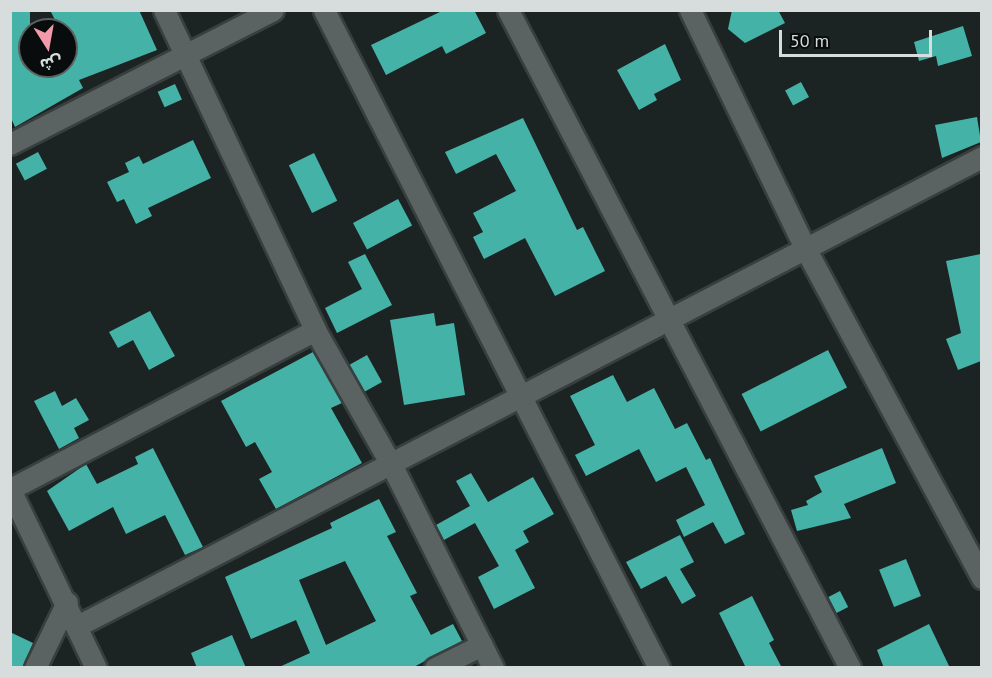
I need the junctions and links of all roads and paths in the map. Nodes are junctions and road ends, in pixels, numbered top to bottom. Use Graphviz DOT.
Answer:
graph roads {
  1 [pos="164,10"];
  2 [pos="273,10"];
  3 [pos="324,10"];
  4 [pos="508,10"];
  5 [pos="690,10"];
  6 [pos="187,55"];
  7 [pos="10,144"];
  8 [pos="981,157"];
  9 [pos="804,246"];
  10 [pos="667,318"];
  11 [pos="315,330"];
  12 [pos="520,395"];
  13 [pos="392,466"];
  14 [pos="981,578"];
  15 [pos="67,602"];
  16 [pos="79,625"];
  17 [pos="482,645"];
  18 [pos="35,668"];
  19 [pos="96,668"];
  20 [pos="435,668"];
  21 [pos="493,668"];
  22 [pos="659,668"];
  23 [pos="850,668"];
  1 -- 6 [label="street"];
  2 -- 6 [label="street"];
  3 -- 12 [label="street"];
  4 -- 10 [label="street"];
  5 -- 9 [label="street"];
  6 -- 7 [label="street"];
  6 -- 11 [label="street"];
  8 -- 9 [label="street"];
  9 -- 10 [label="street"];
  9 -- 14 [label="street"];
  10 -- 12 [label="street"];
  10 -- 23 [label="street"];
  11 -- 13 [label="street"];
  11 -- 15 [label="street"];
  12 -- 13 [label="street"];
  12 -- 22 [label="street"];
  13 -- 16 [label="street"];
  13 -- 17 [label="street"];
  15 -- 16 [label="street"];
  15 -- 18 [label="street"];
  16 -- 19 [label="street"];
  17 -- 20 [label="street"];
  17 -- 21 [label="street"];
}
